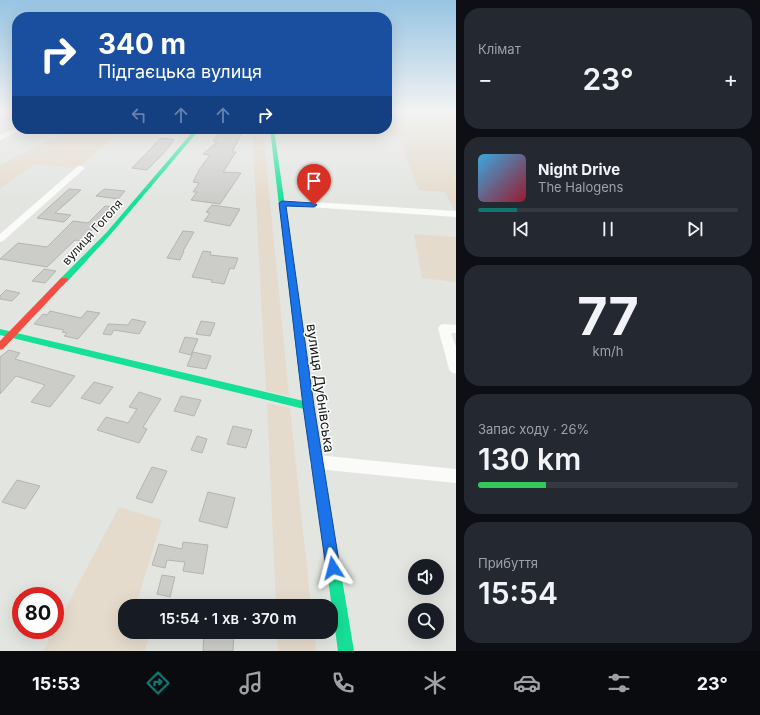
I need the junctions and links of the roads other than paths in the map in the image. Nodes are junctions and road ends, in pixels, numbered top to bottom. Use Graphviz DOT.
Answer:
graph roads {
  1 [pos="188,140"];
  2 [pos="274,140"];
  3 [pos="81,168"];
  4 [pos="282,203"];
  5 [pos="456,214"];
  6 [pos="0,239"];
  7 [pos="456,329"];
  8 [pos="0,332"];
  9 [pos="12,335"];
  10 [pos="0,347"];
  11 [pos="456,369"];
  12 [pos="308,406"];
  13 [pos="317,462"];
  14 [pos="456,476"];
  15 [pos="346,651"];
  1 -- 9 [label="main road, вулиця Гоголя"];
  2 -- 4 [label="main road, вулиця Дубнівська"];
  3 -- 6 [label="street"];
  4 -- 5 [label="street"];
  4 -- 12 [label="main road, вулиця Дубнівська"];
  7 -- 11 [label="street"];
  8 -- 9 [label="main road"];
  9 -- 10 [label="main road, вулиця Гоголя"];
  9 -- 12 [label="main road"];
  12 -- 13 [label="main road, вулиця Дубнівська"];
  13 -- 14 [label="street"];
  13 -- 15 [label="main road, вулиця Дубнівська"];
}
